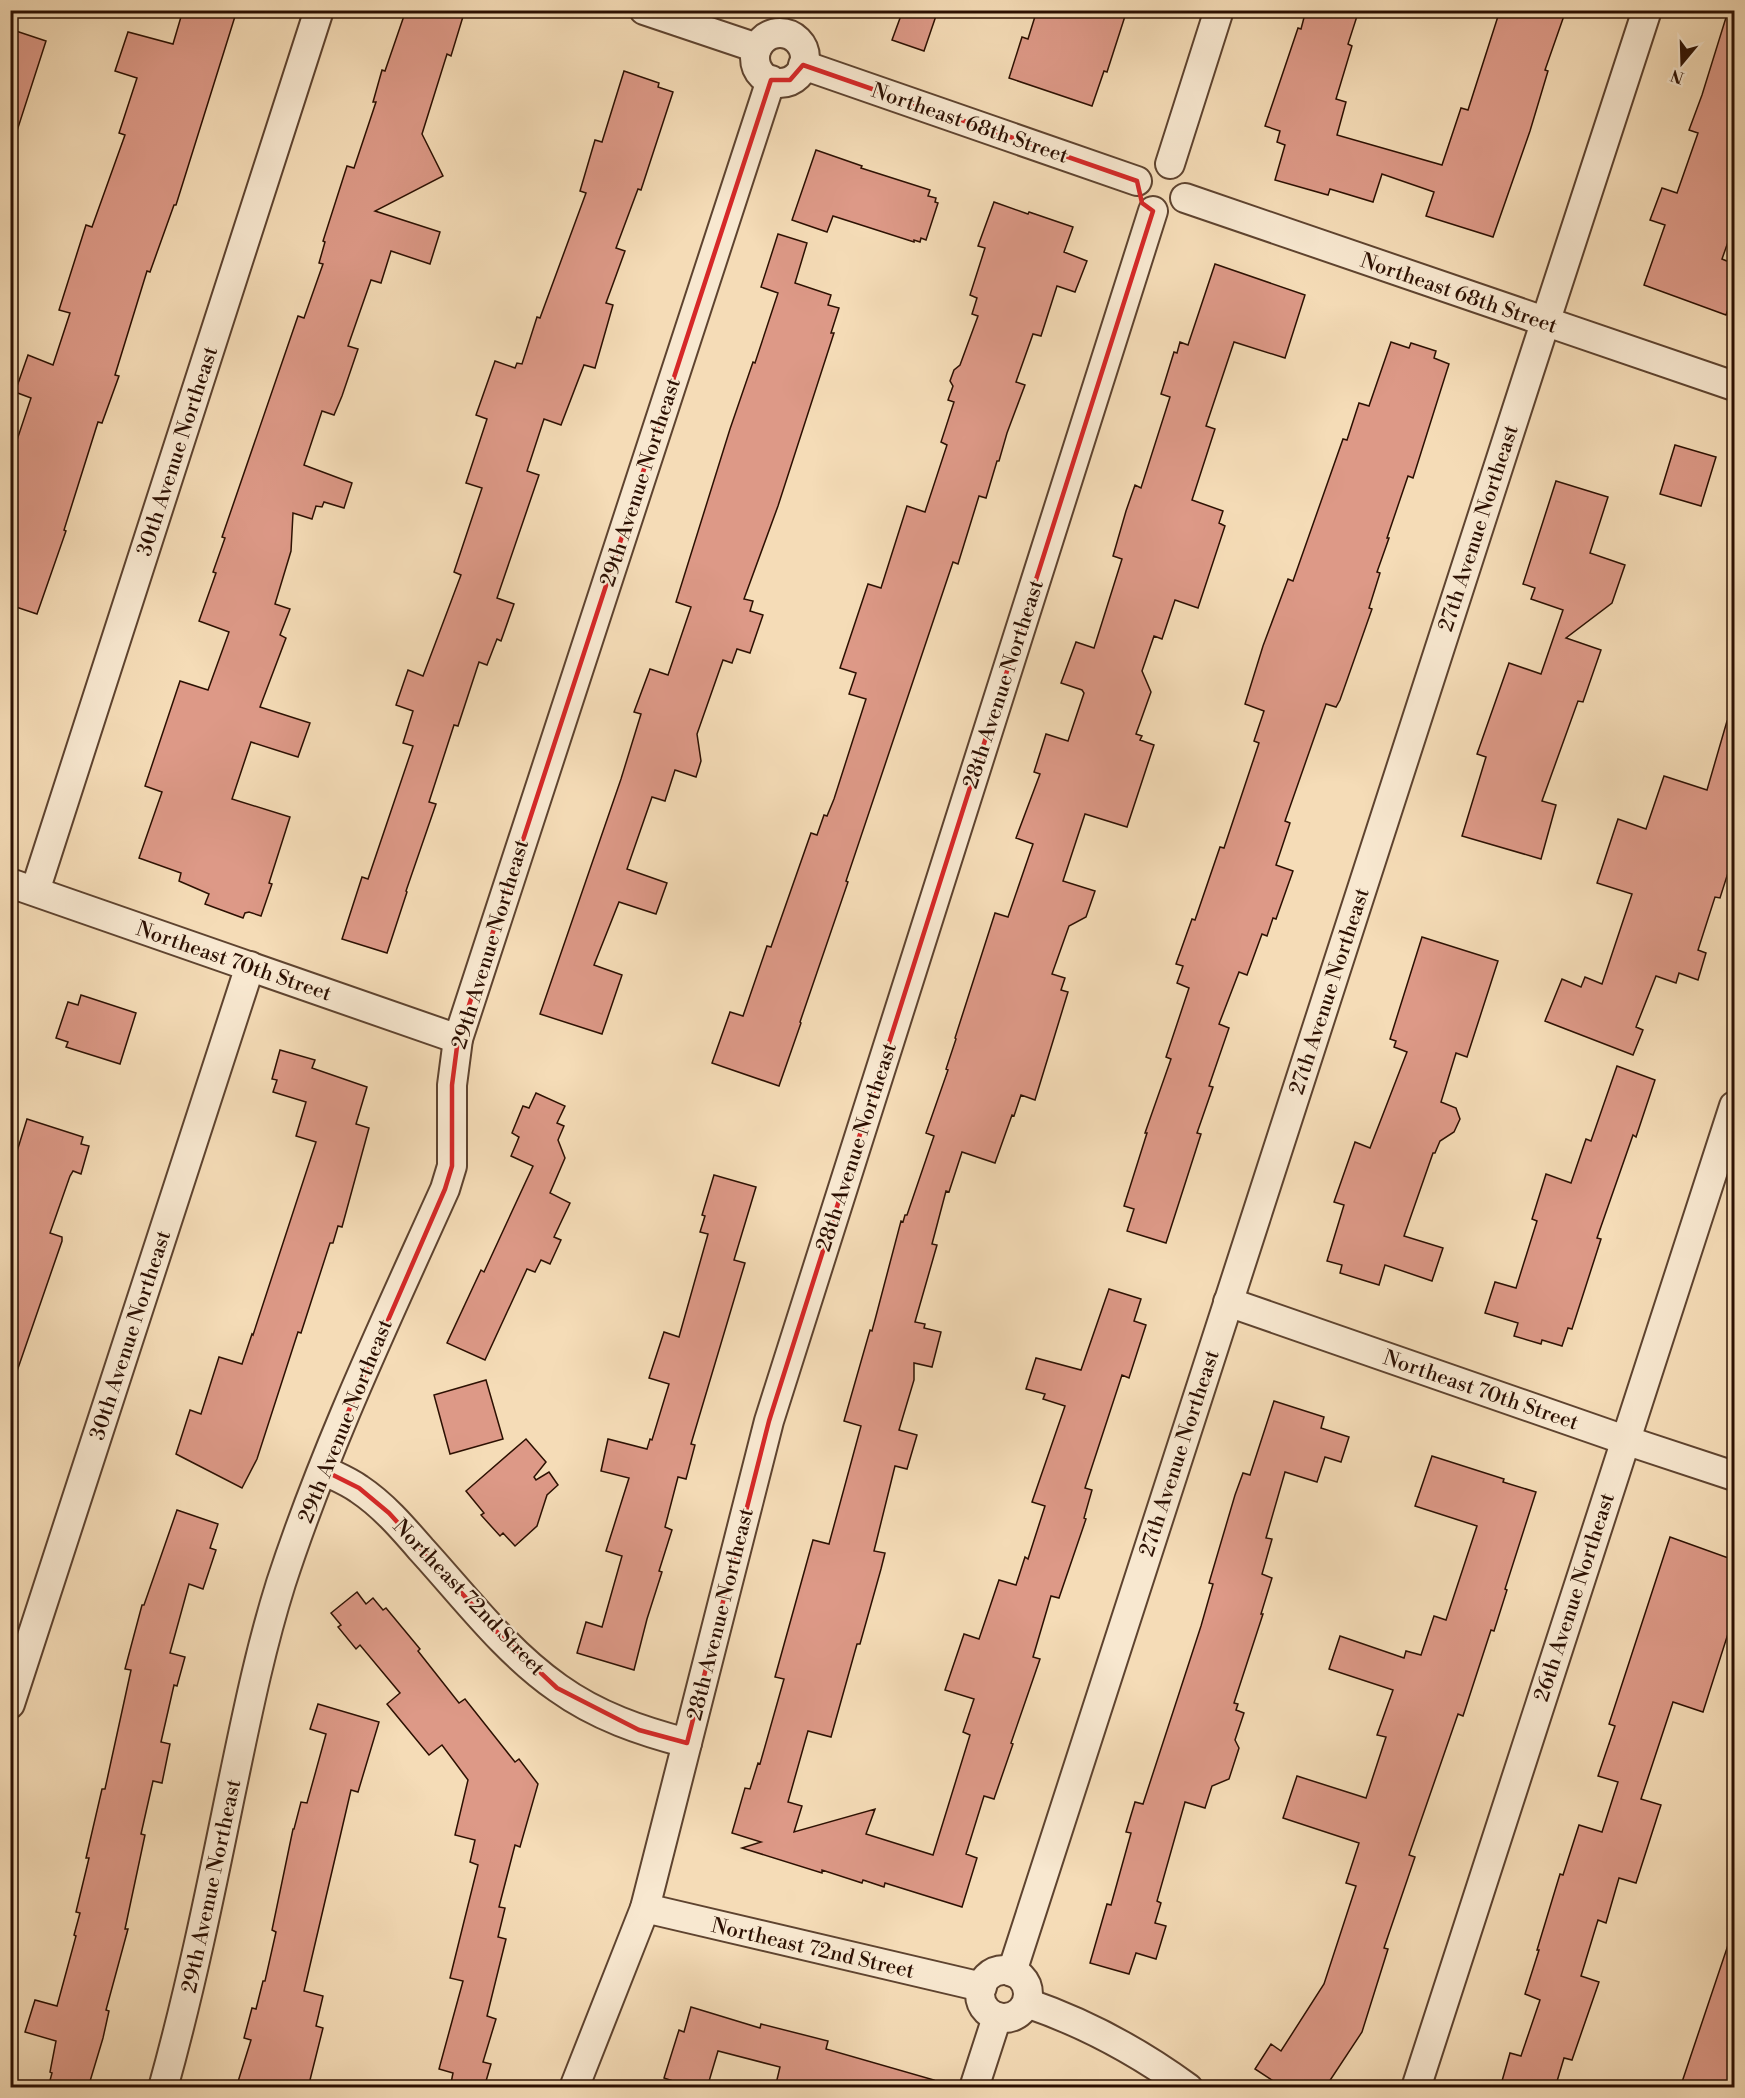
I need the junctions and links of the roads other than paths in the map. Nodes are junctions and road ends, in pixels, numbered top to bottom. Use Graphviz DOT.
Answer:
graph roads {
  1 [pos="319,10"];
  2 [pos="644,10"];
  3 [pos="1219,10"];
  4 [pos="1647,10"];
  5 [pos="792,22"];
  6 [pos="757,48"];
  7 [pos="803,65"];
  8 [pos="771,80"];
  9 [pos="1170,164"];
  10 [pos="1137,180"];
  11 [pos="1185,198"];
  12 [pos="1154,211"];
  13 [pos="1545,322"];
  14 [pos="1734,386"];
  15 [pos="23,887"];
  16 [pos="250,966"];
  17 [pos="458,1039"];
  18 [pos="1734,1106"];
  19 [pos="1228,1302"];
  20 [pos="1625,1440"];
  21 [pos="323,1470"];
  22 [pos="1734,1476"];
  23 [pos="10,1704"];
  24 [pos="687,1743"];
  25 [pos="645,1908"];
  26 [pos="1012,1972"];
  27 [pos="982,1987"];
  28 [pos="1027,2003"];
  29 [pos="997,2017"];
  30 [pos="163,2088"];
  31 [pos="574,2088"];
  32 [pos="974,2088"];
  33 [pos="1188,2088"];
  34 [pos="1416,2088"];
  1 -- 15 [label="street, 30th Avenue Northeast"];
  2 -- 6 [label="street"];
  3 -- 9 [label="street"];
  4 -- 13 [label="street, 27th Avenue Northeast"];
  5 -- 6 [label="street"];
  5 -- 7 [label="street"];
  6 -- 8 [label="street"];
  7 -- 8 [label="street"];
  7 -- 10 [label="street, Northeast 68th Street"];
  8 -- 17 [label="street, 29th Avenue Northeast"];
  9 -- 10 [label="street"];
  9 -- 11 [label="street"];
  10 -- 12 [label="street"];
  11 -- 12 [label="street"];
  11 -- 13 [label="street, Northeast 68th Street"];
  12 -- 24 [label="street, 28th Avenue Northeast"];
  13 -- 14 [label="street, Northeast 68th Street"];
  13 -- 19 [label="street, 27th Avenue Northeast"];
  15 -- 16 [label="street, Northeast 70th Street"];
  16 -- 17 [label="street, Northeast 70th Street"];
  16 -- 23 [label="street, 30th Avenue Northeast"];
  17 -- 21 [label="street, 29th Avenue Northeast"];
  18 -- 20 [label="street, 26th Avenue Northeast"];
  19 -- 20 [label="street, Northeast 70th Street"];
  19 -- 26 [label="street, 27th Avenue Northeast"];
  20 -- 22 [label="street, Northeast 70th Street"];
  20 -- 34 [label="street, 26th Avenue Northeast"];
  21 -- 24 [label="street, Northeast 72nd Street"];
  21 -- 30 [label="street, 29th Avenue Northeast"];
  24 -- 25 [label="street, 28th Avenue Northeast"];
  25 -- 27 [label="street, Northeast 72nd Street"];
  25 -- 31 [label="street, 28th Avenue Northeast"];
  26 -- 27 [label="street"];
  26 -- 28 [label="street"];
  27 -- 29 [label="street"];
  28 -- 29 [label="street"];
  28 -- 33 [label="street"];
  29 -- 32 [label="street"];
}
